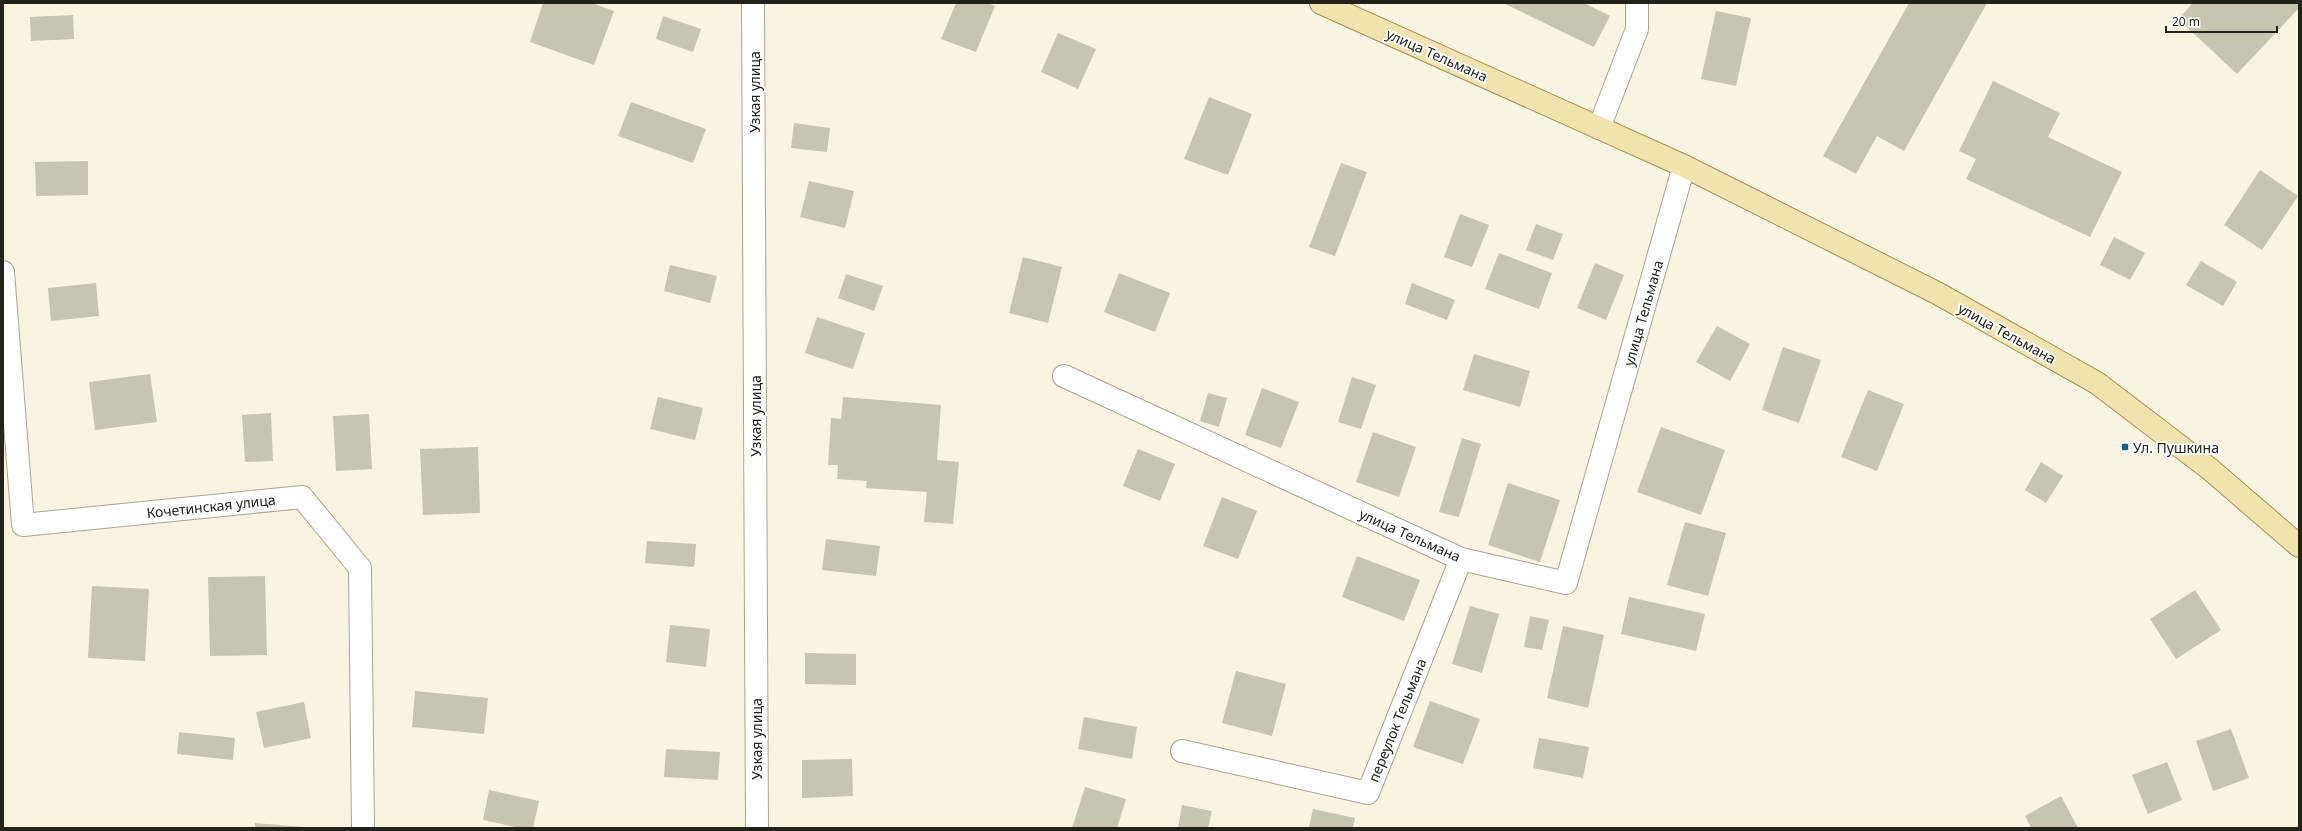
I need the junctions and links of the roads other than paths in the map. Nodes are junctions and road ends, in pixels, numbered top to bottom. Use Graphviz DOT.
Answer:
graph roads {
  1 [pos="753,3"];
  2 [pos="1321,3"];
  3 [pos="1637,3"];
  4 [pos="1599,128"];
  5 [pos="1684,166"];
  6 [pos="3,272"];
  7 [pos="1064,376"];
  8 [pos="2299,546"];
  9 [pos="1461,559"];
  10 [pos="1182,751"];
  11 [pos="362,828"];
  12 [pos="757,828"];
  1 -- 12 [label="street, Узкая улица"];
  2 -- 4 [label="main road, улица Тельмана"];
  3 -- 4 [label="street"];
  4 -- 5 [label="main road, улица Тельмана"];
  5 -- 8 [label="main road, улица Тельмана"];
  5 -- 9 [label="street, улица Тельмана"];
  6 -- 11 [label="street, Кочетинская улица"];
  7 -- 9 [label="street, улица Тельмана"];
  9 -- 10 [label="street, переулок Тельмана"];
}
